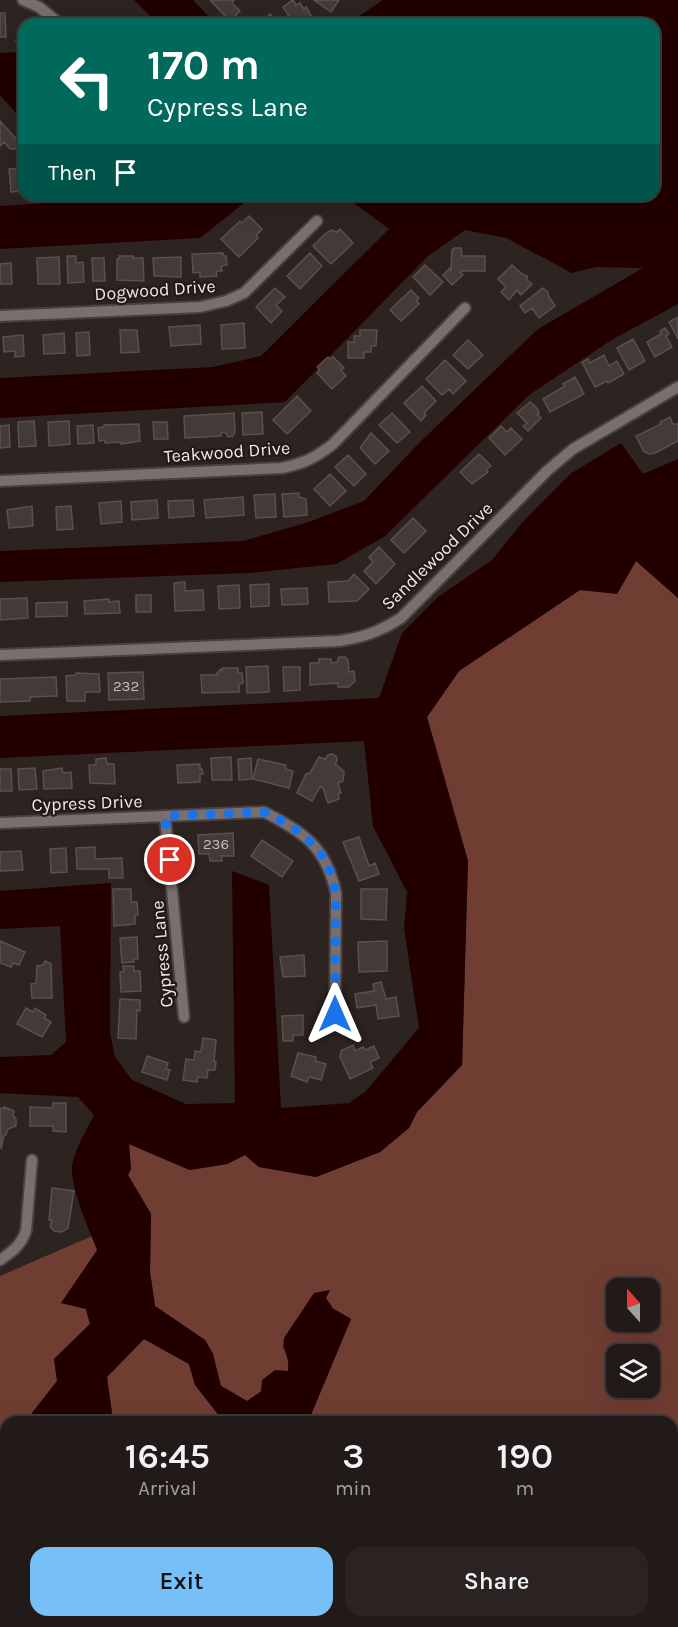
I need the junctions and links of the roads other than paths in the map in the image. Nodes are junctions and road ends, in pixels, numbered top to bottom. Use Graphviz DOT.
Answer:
graph roads {
  1 [pos="23,0"];
  2 [pos="53,18"];
  3 [pos="318,220"];
  4 [pos="465,308"];
  5 [pos="0,316"];
  6 [pos="678,387"];
  7 [pos="0,481"];
  8 [pos="0,655"];
  9 [pos="165,816"];
  10 [pos="0,823"];
  11 [pos="335,1014"];
  12 [pos="184,1017"];
  13 [pos="32,1160"];
  14 [pos="0,1260"];
  1 -- 2 [label="street"];
  3 -- 5 [label="street, Dogwood Drive"];
  4 -- 7 [label="street, Teakwood Drive"];
  6 -- 8 [label="street, Sandlewood Drive"];
  9 -- 10 [label="street, Cypress Drive"];
  9 -- 11 [label="street, Cypress Drive"];
  9 -- 12 [label="street, Cypress Lane"];
  13 -- 14 [label="street"];
}
